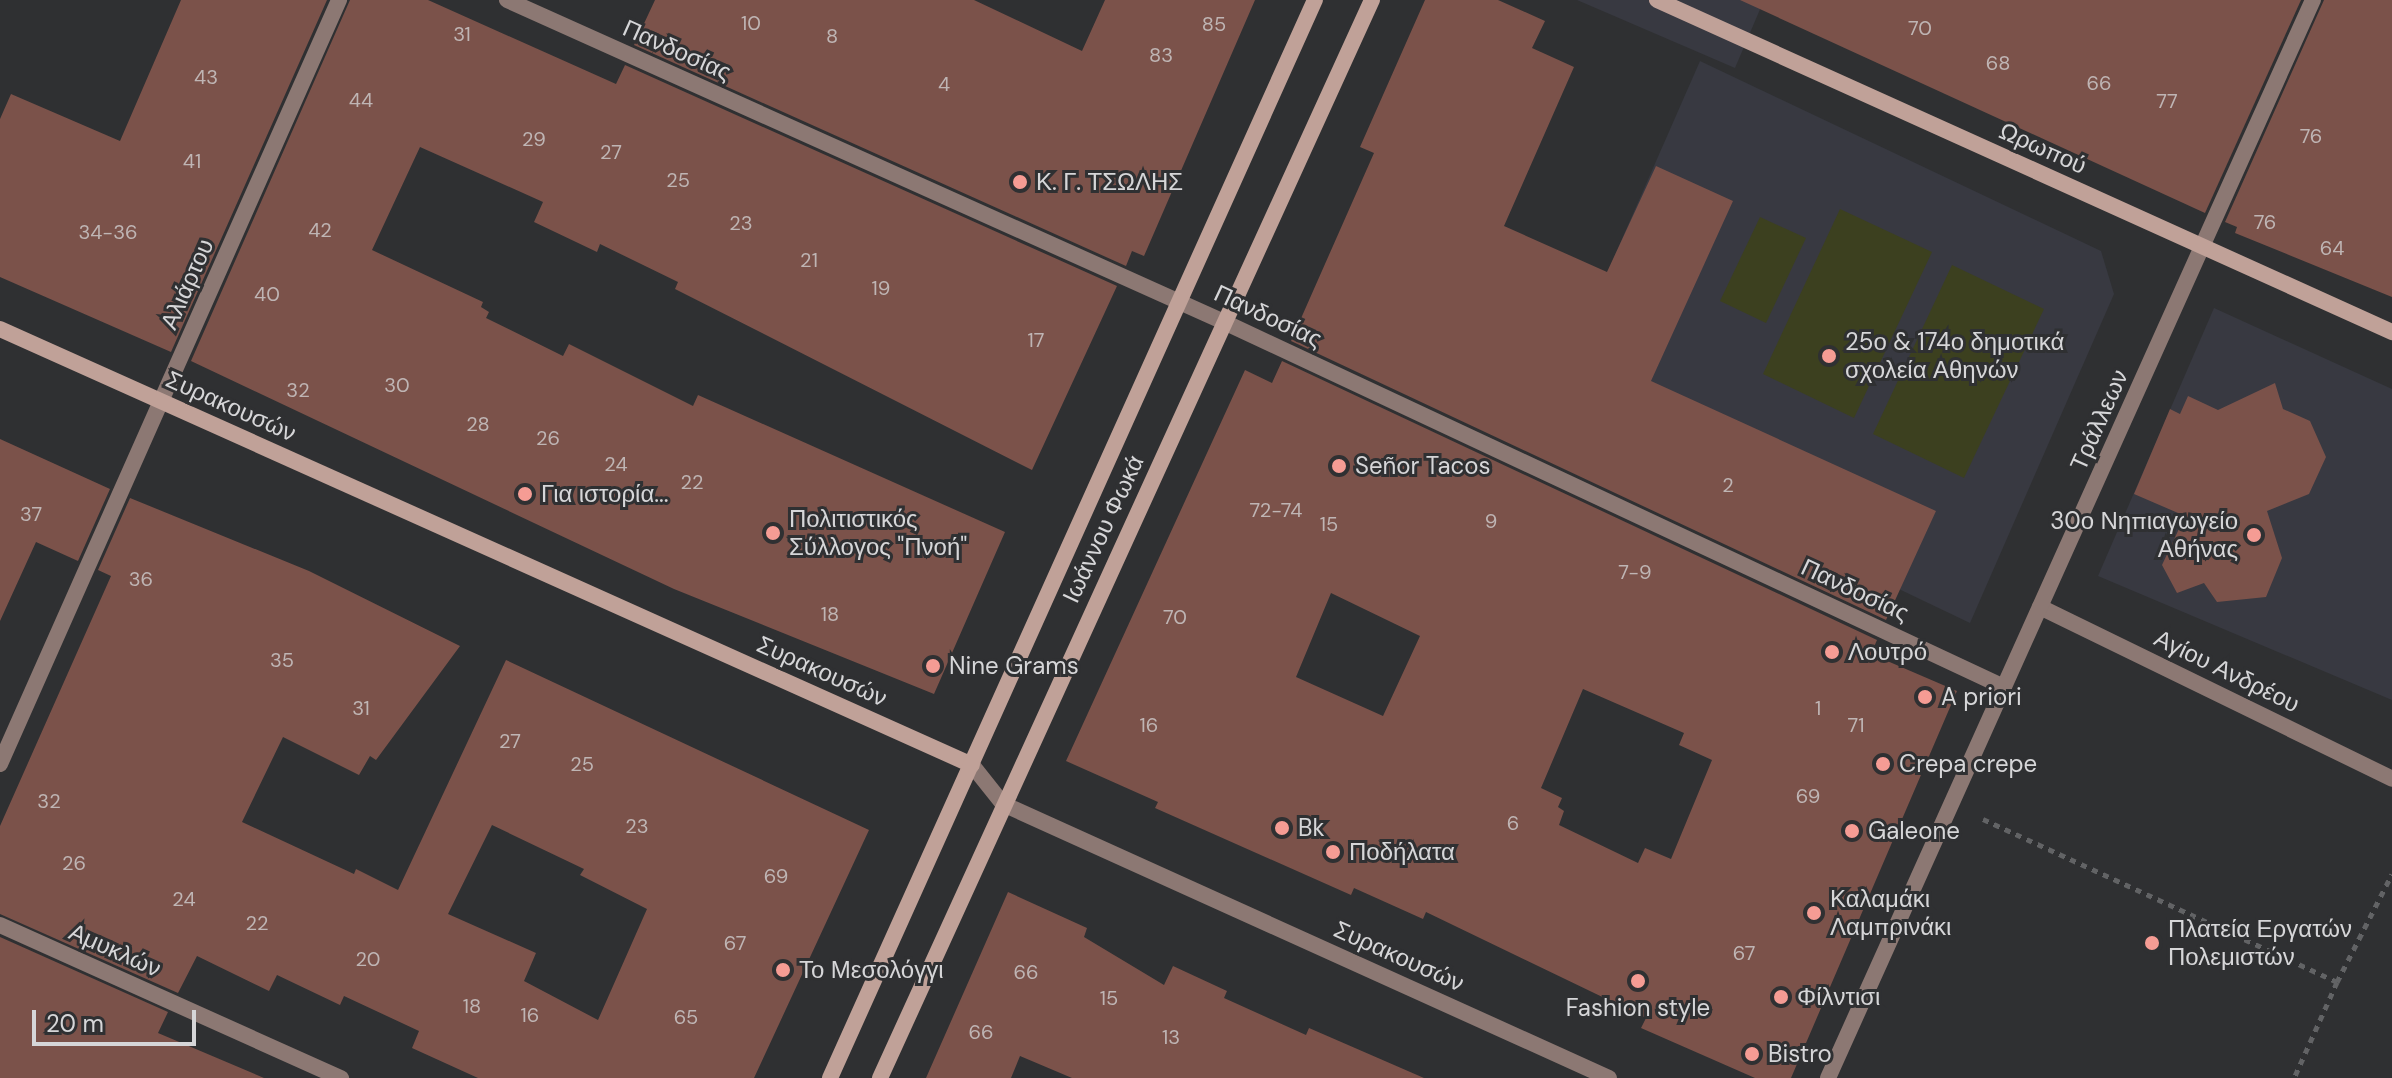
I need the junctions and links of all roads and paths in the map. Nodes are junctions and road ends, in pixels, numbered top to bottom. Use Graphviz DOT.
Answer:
graph roads {
  1 [pos="339,0"];
  2 [pos="507,0"];
  3 [pos="1315,0"];
  4 [pos="1372,0"];
  5 [pos="1657,0"];
  6 [pos="2313,0"];
  7 [pos="1673,4"];
  8 [pos="2203,246"];
  9 [pos="1180,302"];
  10 [pos="1224,322"];
  11 [pos="0,329"];
  12 [pos="2392,332"];
  13 [pos="161,402"];
  14 [pos="2040,607"];
  15 [pos="2004,687"];
  16 [pos="0,764"];
  17 [pos="972,765"];
  18 [pos="2392,779"];
  19 [pos="1003,804"];
  20 [pos="1952,804"];
  21 [pos="2392,874"];
  22 [pos="0,925"];
  23 [pos="2337,982"];
  24 [pos="341,1078"];
  25 [pos="830,1078"];
  26 [pos="880,1078"];
  27 [pos="1609,1078"];
  28 [pos="1828,1078"];
  29 [pos="2294,1078"];
  1 -- 13 [label="street, Αλιάρτου"];
  2 -- 9 [label="street, Πανδοσίας"];
  3 -- 9 [label="street, Ιωάννου Φωκά"];
  4 -- 10 [label="street, Ιωάννου Φωκά"];
  5 -- 7 [label="street, Ωρωπού"];
  6 -- 8 [label="street, Τράλλεων"];
  7 -- 8 [label="street, Ωρωπού"];
  8 -- 12 [label="street, Ωρωπού"];
  8 -- 14 [label="street, Τράλλεων"];
  9 -- 10 [label="street, Πανδοσίας"];
  9 -- 17 [label="street, Ιωάννου Φωκά"];
  10 -- 15 [label="street, Πανδοσίας"];
  10 -- 19 [label="street, Ιωάννου Φωκά"];
  11 -- 13 [label="street, Συρακουσών"];
  13 -- 16 [label="street, Αλιάρτου"];
  13 -- 17 [label="street, Συρακουσών"];
  14 -- 15 [label="street, Τράλλεων"];
  14 -- 18 [label="street, Αγίου Ανδρέου"];
  15 -- 20 [label="street, Τράλλεων"];
  17 -- 19 [label="street, Συρακουσών"];
  17 -- 25 [label="street, Ιωάννου Φωκά"];
  19 -- 26 [label="street, Ιωάννου Φωκά"];
  19 -- 27 [label="street, Συρακουσών"];
  20 -- 23 [label="path"];
  20 -- 28 [label="street, Τράλλεων"];
  21 -- 23 [label="path"];
  22 -- 24 [label="street, Αμυκλών"];
  23 -- 29 [label="path"];
}
